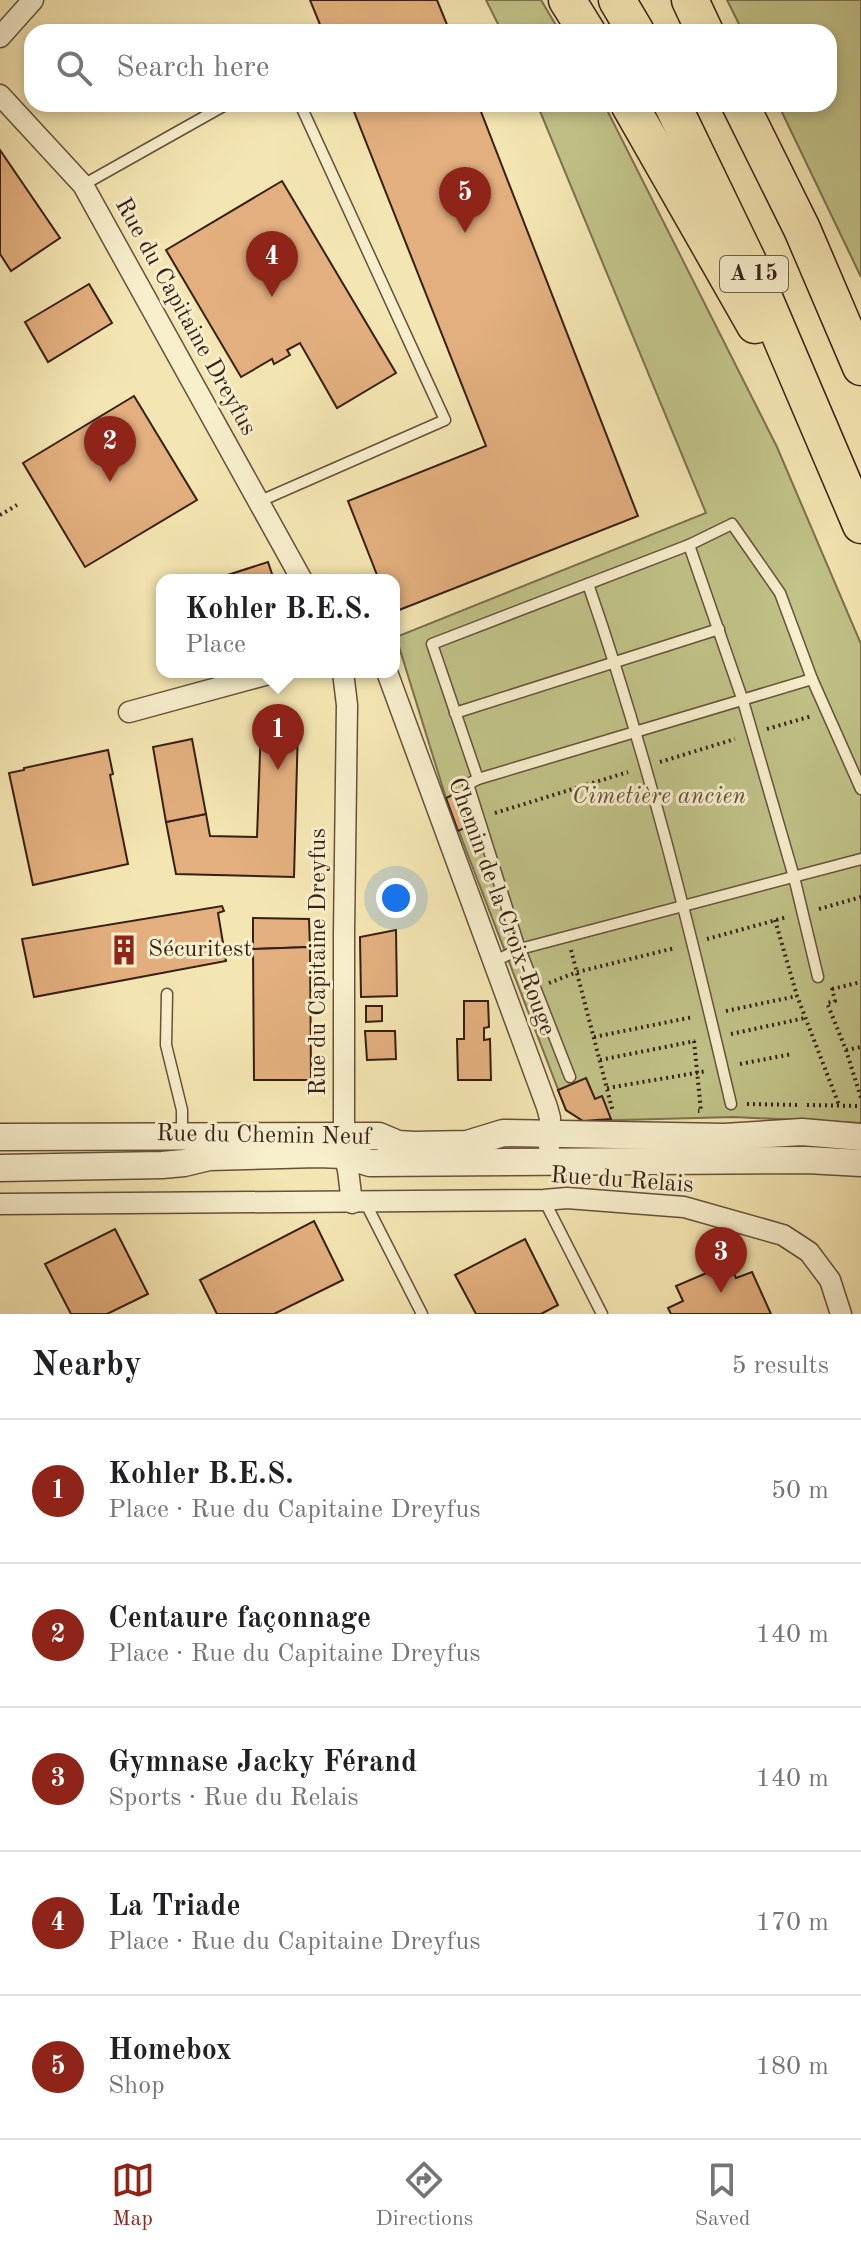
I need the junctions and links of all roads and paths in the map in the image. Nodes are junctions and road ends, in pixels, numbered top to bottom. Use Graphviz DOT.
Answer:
graph roads {
  1 [pos="33,0"];
  2 [pos="567,0"];
  3 [pos="617,0"];
  4 [pos="690,0"];
  5 [pos="582,24"];
  6 [pos="631,24"];
  7 [pos="701,24"];
  8 [pos="0,37"];
  9 [pos="0,95"];
  10 [pos="213,112"];
  11 [pos="304,112"];
  12 [pos="634,112"];
  13 [pos="676,112"];
  14 [pos="744,112"];
  15 [pos="83,185"];
  16 [pos="861,367"];
  17 [pos="828,448"];
  18 [pos="258,502"];
  19 [pos="17,505"];
  20 [pos="0,515"];
  21 [pos="861,525"];
  22 [pos="689,545"];
  23 [pos="299,574"];
  24 [pos="588,584"];
  25 [pos="719,629"];
  26 [pos="615,662"];
  27 [pos="254,678"];
  28 [pos="344,678"];
  29 [pos="389,678"];
  30 [pos="812,679"];
  31 [pos="743,701"];
  32 [pos="129,712"];
  33 [pos="455,713"];
  34 [pos="636,732"];
  35 [pos="478,779"];
  36 [pos="861,789"];
  37 [pos="861,859"];
  38 [pos="794,877"];
  39 [pos="684,906"];
  40 [pos="775,920"];
  41 [pos="567,936"];
  42 [pos="520,949"];
  43 [pos="493,962"];
  44 [pos="818,977"];
  45 [pos="861,982"];
  46 [pos="832,989"];
  47 [pos="167,994"];
  48 [pos="694,1041"];
  49 [pos="861,1047"];
  50 [pos="846,1050"];
  51 [pos="792,1054"];
  52 [pos="723,1068"];
  53 [pos="697,1073"];
  54 [pos="570,1077"];
  55 [pos="607,1088"];
  56 [pos="861,1098"];
  57 [pos="731,1104"];
  58 [pos="839,1105"];
  59 [pos="613,1112"];
  60 [pos="686,1112"];
  61 [pos="550,1133"];
  62 [pos="182,1135"];
  63 [pos="0,1137"];
  64 [pos="861,1137"];
  65 [pos="345,1145"];
  66 [pos="184,1163"];
  67 [pos="549,1163"];
  68 [pos="861,1163"];
  69 [pos="0,1168"];
  70 [pos="544,1200"];
  71 [pos="358,1202"];
  72 [pos="0,1204"];
  73 [pos="422,1314"];
  74 [pos="602,1314"];
  75 [pos="841,1314"];
  1 -- 8 [label="street"];
  2 -- 5 [label="highway"];
  3 -- 6 [label="highway"];
  4 -- 7 [label="highway"];
  9 -- 15 [label="street, Rue du Capitaine Dreyfus"];
  10 -- 15 [label="lane"];
  11 -- 18 [label="lane"];
  12 -- 17 [label="highway"];
  13 -- 17 [label="highway, A 15"];
  14 -- 16 [label="highway, A 15"];
  15 -- 18 [label="street, Rue du Capitaine Dreyfus"];
  17 -- 21 [label="highway, A 15"];
  18 -- 23 [label="street, Rue du Capitaine Dreyfus"];
  19 -- 20 [label="path"];
  22 -- 24 [label="lane"];
  22 -- 25 [label="lane"];
  22 -- 30 [label="lane"];
  24 -- 26 [label="lane"];
  24 -- 33 [label="lane"];
  25 -- 26 [label="lane"];
  25 -- 31 [label="lane"];
  26 -- 33 [label="lane"];
  26 -- 34 [label="lane"];
  27 -- 32 [label="street"];
  28 -- 65 [label="street, Rue du Capitaine Dreyfus"];
  29 -- 43 [label="street, Chemin de la Croix-Rouge"];
  30 -- 31 [label="lane"];
  30 -- 36 [label="lane"];
  31 -- 34 [label="lane"];
  31 -- 38 [label="lane"];
  33 -- 35 [label="lane"];
  34 -- 35 [label="lane"];
  34 -- 39 [label="lane"];
  35 -- 42 [label="lane"];
  37 -- 38 [label="lane"];
  38 -- 39 [label="lane"];
  38 -- 44 [label="lane"];
  39 -- 41 [label="lane"];
  39 -- 52 [label="lane"];
  40 -- 58 [label="path"];
  41 -- 42 [label="lane"];
  41 -- 55 [label="path"];
  42 -- 43 [label="lane"];
  42 -- 54 [label="lane"];
  43 -- 61 [label="street, Chemin de la Croix-Rouge"];
  44 -- 46 [label="path"];
  45 -- 46 [label="path"];
  46 -- 50 [label="path"];
  47 -- 62 [label="lane"];
  48 -- 53 [label="path"];
  49 -- 50 [label="path"];
  50 -- 56 [label="path"];
  51 -- 52 [label="path"];
  52 -- 53 [label="path"];
  52 -- 57 [label="lane"];
  53 -- 55 [label="path"];
  53 -- 60 [label="path"];
  55 -- 59 [label="path"];
  61 -- 64 [label="street, Rue du Chemin Neuf"];
  61 -- 65 [label="street, Rue du Chemin Neuf"];
  61 -- 67 [label="street, Chemin de la Croix-Rouge"];
  62 -- 63 [label="street, Rue du Chemin Neuf"];
  62 -- 65 [label="street, Rue du Chemin Neuf"];
  62 -- 66 [label="lane"];
  65 -- 66 [label="street, Rue du Chemin Neuf"];
  65 -- 67 [label="street, Rue du Chemin Neuf"];
  65 -- 71 [label="street"];
  66 -- 69 [label="street, Rue du Chemin Neuf"];
  67 -- 68 [label="street, Rue du Chemin Neuf"];
  70 -- 71 [label="street, Rue du Relais"];
  70 -- 74 [label="lane"];
  70 -- 75 [label="street, Rue du Relais"];
  71 -- 72 [label="street, Rue du Relais"];
  71 -- 73 [label="lane"];
}
